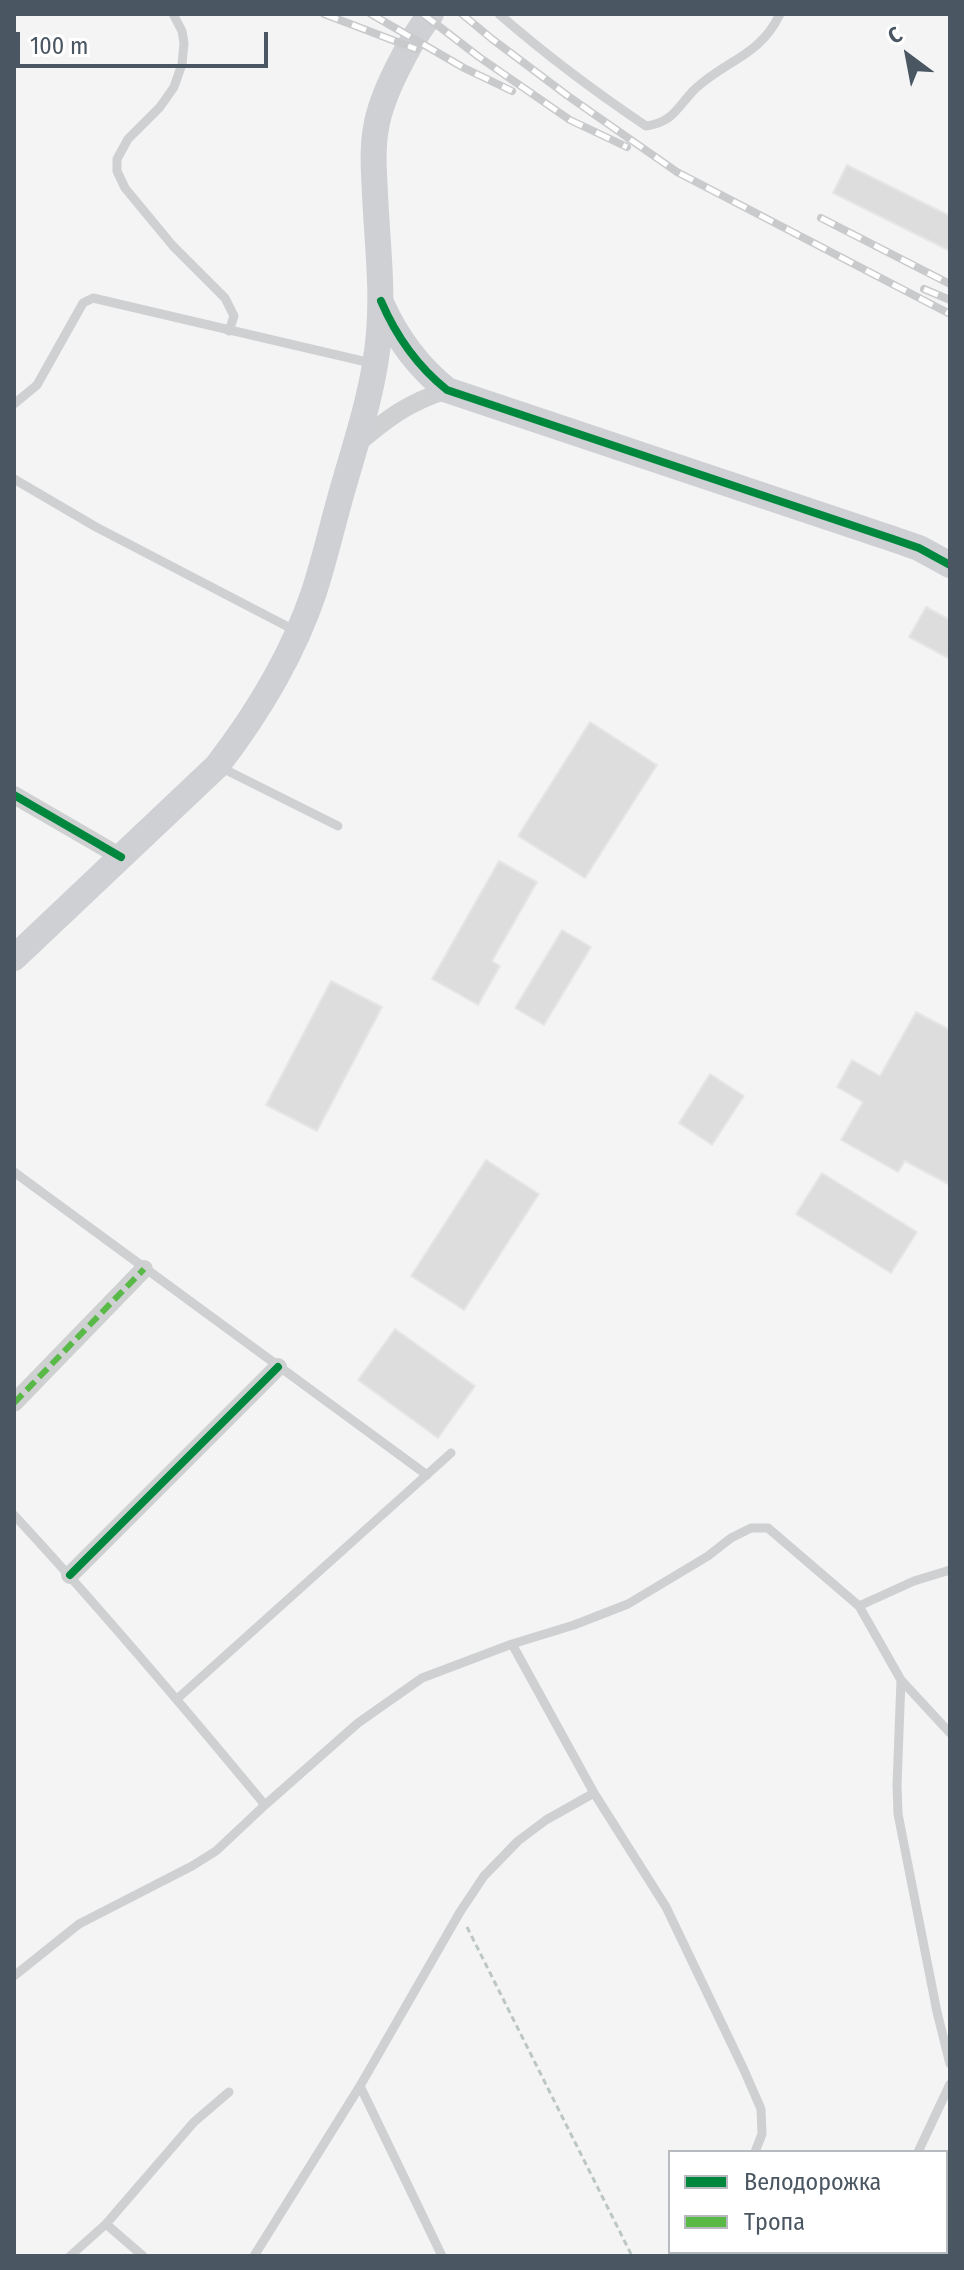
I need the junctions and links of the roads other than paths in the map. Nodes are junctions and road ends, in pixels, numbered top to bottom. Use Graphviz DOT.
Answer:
graph roads {
  1 [pos="173,14"];
  2 [pos="431,14"];
  3 [pos="499,14"];
  4 [pos="780,14"];
  5 [pos="381,301"];
  6 [pos="229,331"];
  7 [pos="375,363"];
  8 [pos="447,390"];
  9 [pos="14,404"];
  10 [pos="357,444"];
  11 [pos="14,479"];
  12 [pos="950,565"];
  13 [pos="298,631"];
  14 [pos="217,766"];
  15 [pos="14,795"];
  16 [pos="338,826"];
  17 [pos="121,857"];
  18 [pos="14,958"];
  19 [pos="14,1172"];
  20 [pos="144,1269"];
  21 [pos="278,1367"];
  22 [pos="14,1403"];
  23 [pos="451,1453"];
  24 [pos="427,1475"];
  25 [pos="14,1515"];
  26 [pos="950,1570"];
  27 [pos="70,1575"];
  28 [pos="859,1606"];
  29 [pos="512,1644"];
  30 [pos="901,1680"];
  31 [pos="177,1699"];
  32 [pos="950,1733"];
  33 [pos="594,1793"];
  34 [pos="265,1805"];
  35 [pos="14,1976"];
  36 [pos="950,2064"];
  37 [pos="950,2084"];
  38 [pos="360,2086"];
  39 [pos="229,2092"];
  40 [pos="756,2150"];
  41 [pos="919,2150"];
  42 [pos="106,2224"];
  43 [pos="70,2256"];
  44 [pos="143,2256"];
  45 [pos="254,2256"];
  46 [pos="442,2256"];
  1 -- 6 [label="lane"];
  2 -- 5 [label="main road"];
  3 -- 4 [label="lane"];
  5 -- 7 [label="main road"];
  5 -- 8 [label="main road"];
  6 -- 7 [label="lane"];
  6 -- 9 [label="lane"];
  7 -- 10 [label="main road"];
  8 -- 10 [label="street"];
  8 -- 12 [label="main road"];
  10 -- 13 [label="main road"];
  11 -- 13 [label="lane"];
  13 -- 14 [label="main road"];
  14 -- 16 [label="lane"];
  14 -- 17 [label="main road"];
  15 -- 17 [label="street"];
  17 -- 18 [label="main road"];
  19 -- 20 [label="lane"];
  20 -- 21 [label="lane"];
  20 -- 22 [label="street"];
  21 -- 24 [label="lane"];
  21 -- 27 [label="street"];
  23 -- 24 [label="lane"];
  24 -- 31 [label="lane"];
  25 -- 27 [label="lane"];
  26 -- 28 [label="lane"];
  27 -- 31 [label="lane"];
  28 -- 29 [label="lane"];
  28 -- 30 [label="lane"];
  29 -- 33 [label="lane"];
  29 -- 34 [label="lane"];
  30 -- 32 [label="lane"];
  30 -- 36 [label="lane"];
  31 -- 34 [label="lane"];
  33 -- 38 [label="lane"];
  33 -- 40 [label="lane"];
  34 -- 35 [label="lane"];
  37 -- 41 [label="lane"];
  38 -- 45 [label="lane"];
  38 -- 46 [label="lane"];
  39 -- 42 [label="lane"];
  42 -- 43 [label="lane"];
  42 -- 44 [label="lane"];
}
